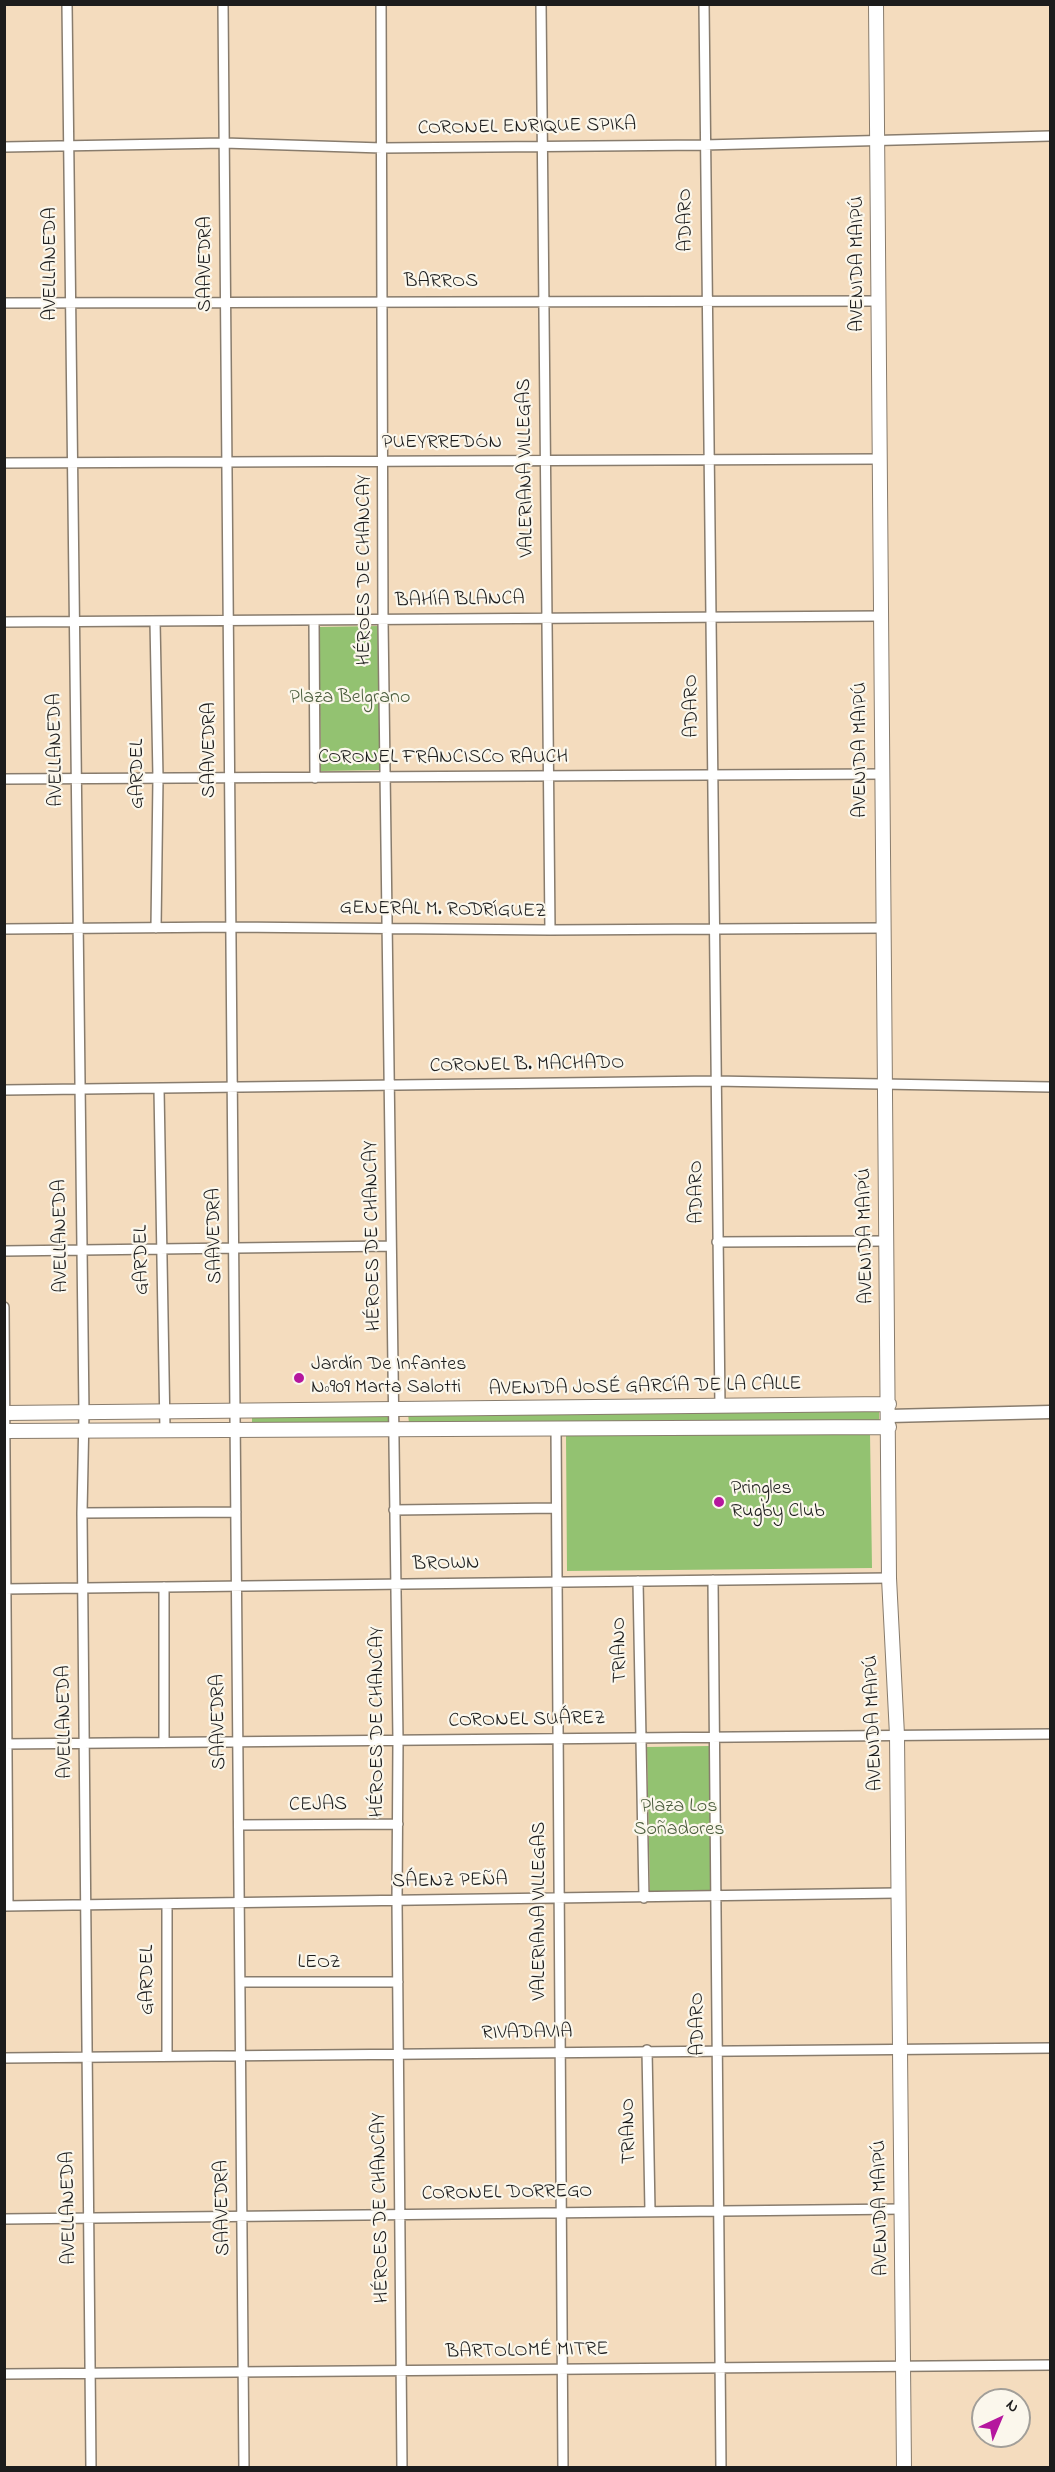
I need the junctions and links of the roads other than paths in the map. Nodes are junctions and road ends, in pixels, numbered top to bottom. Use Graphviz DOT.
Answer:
graph roads {
  1 [pos="67,4"];
  2 [pos="223,4"];
  3 [pos="381,4"];
  4 [pos="541,4"];
  5 [pos="704,4"];
  6 [pos="876,4"];
  7 [pos="1050,136"];
  8 [pos="877,139"];
  9 [pos="224,143"];
  10 [pos="542,145"];
  11 [pos="704,145"];
  12 [pos="4,147"];
  13 [pos="69,147"];
  14 [pos="382,148"];
  15 [pos="543,300"];
  16 [pos="706,300"];
  17 [pos="383,301"];
  18 [pos="878,301"];
  19 [pos="4,303"];
  20 [pos="69,303"];
  21 [pos="226,304"];
  22 [pos="708,459"];
  23 [pos="879,459"];
  24 [pos="72,462"];
  25 [pos="546,462"];
  26 [pos="4,463"];
  27 [pos="227,463"];
  28 [pos="384,463"];
  29 [pos="881,616"];
  30 [pos="547,617"];
  31 [pos="710,618"];
  32 [pos="228,620"];
  33 [pos="155,621"];
  34 [pos="314,621"];
  35 [pos="383,621"];
  36 [pos="4,622"];
  37 [pos="74,622"];
  38 [pos="712,774"];
  39 [pos="882,774"];
  40 [pos="549,776"];
  41 [pos="387,777"];
  42 [pos="75,778"];
  43 [pos="158,778"];
  44 [pos="230,778"];
  45 [pos="315,778"];
  46 [pos="4,779"];
  47 [pos="231,927"];
  48 [pos="388,927"];
  49 [pos="77,928"];
  50 [pos="156,928"];
  51 [pos="712,928"];
  52 [pos="882,928"];
  53 [pos="4,929"];
  54 [pos="550,930"];
  55 [pos="714,1082"];
  56 [pos="884,1085"];
  57 [pos="390,1086"];
  58 [pos="1050,1087"];
  59 [pos="232,1088"];
  60 [pos="78,1089"];
  61 [pos="159,1089"];
  62 [pos="4,1090"];
  63 [pos="887,1240"];
  64 [pos="717,1242"];
  65 [pos="391,1246"];
  66 [pos="234,1248"];
  67 [pos="160,1249"];
  68 [pos="80,1250"];
  69 [pos="4,1251"];
  70 [pos="4,1307"];
  71 [pos="720,1407"];
  72 [pos="165,1411"];
  73 [pos="395,1411"];
  74 [pos="237,1412"];
  75 [pos="1050,1412"];
  76 [pos="5,1413"];
  77 [pos="84,1413"];
  78 [pos="889,1416"];
  79 [pos="556,1427"];
  80 [pos="395,1428"];
  81 [pos="83,1430"];
  82 [pos="165,1430"];
  83 [pos="237,1430"];
  84 [pos="5,1431"];
  85 [pos="556,1508"];
  86 [pos="394,1510"];
  87 [pos="236,1512"];
  88 [pos="82,1513"];
  89 [pos="889,1578"];
  90 [pos="713,1580"];
  91 [pos="638,1581"];
  92 [pos="556,1582"];
  93 [pos="396,1584"];
  94 [pos="237,1586"];
  95 [pos="164,1587"];
  96 [pos="83,1588"];
  97 [pos="6,1589"];
  98 [pos="1050,1734"];
  99 [pos="897,1735"];
  100 [pos="714,1737"];
  101 [pos="559,1738"];
  102 [pos="640,1738"];
  103 [pos="398,1740"];
  104 [pos="164,1742"];
  105 [pos="238,1742"];
  106 [pos="84,1743"];
  107 [pos="6,1744"];
  108 [pos="398,1824"];
  109 [pos="239,1825"];
  110 [pos="897,1893"];
  111 [pos="716,1897"];
  112 [pos="644,1898"];
  113 [pos="559,1899"];
  114 [pos="397,1901"];
  115 [pos="239,1903"];
  116 [pos="167,1904"];
  117 [pos="86,1905"];
  118 [pos="6,1906"];
  119 [pos="240,1982"];
  120 [pos="398,1982"];
  121 [pos="898,2048"];
  122 [pos="1050,2048"];
  123 [pos="717,2049"];
  124 [pos="647,2050"];
  125 [pos="560,2052"];
  126 [pos="398,2054"];
  127 [pos="241,2055"];
  128 [pos="167,2056"];
  129 [pos="87,2057"];
  130 [pos="4,2058"];
  131 [pos="902,2209"];
  132 [pos="718,2210"];
  133 [pos="650,2211"];
  134 [pos="561,2212"];
  135 [pos="400,2214"];
  136 [pos="242,2216"];
  137 [pos="88,2218"];
  138 [pos="4,2219"];
  139 [pos="1050,2365"];
  140 [pos="903,2366"];
  141 [pos="720,2368"];
  142 [pos="564,2370"];
  143 [pos="402,2371"];
  144 [pos="245,2372"];
  145 [pos="4,2374"];
  146 [pos="91,2374"];
  147 [pos="90,2468"];
  148 [pos="244,2468"];
  149 [pos="402,2468"];
  150 [pos="563,2468"];
  151 [pos="721,2468"];
  152 [pos="904,2468"];
  1 -- 13 [label="street, AVELLANEDA"];
  2 -- 9 [label="street, SAAVEDRA"];
  3 -- 14 [label="street, HÉROES DE CHANCAY"];
  4 -- 10 [label="street, VALERIANA VILLEGAS"];
  5 -- 11 [label="street, ADARO"];
  6 -- 8 [label="main road, AVENIDA MAIPÚ"];
  7 -- 8 [label="street, CORONEL ENRIQUE SPIKA"];
  8 -- 11 [label="street, CORONEL ENRIQUE SPIKA"];
  8 -- 18 [label="main road, AVENIDA MAIPÚ"];
  9 -- 13 [label="street, CORONEL ENRIQUE SPIKA"];
  9 -- 14 [label="street, CORONEL ENRIQUE SPIKA"];
  9 -- 21 [label="street, SAAVEDRA"];
  10 -- 11 [label="street, CORONEL ENRIQUE SPIKA"];
  10 -- 14 [label="street, CORONEL ENRIQUE SPIKA"];
  10 -- 15 [label="street, VALERIANA VILLEGAS"];
  11 -- 16 [label="street, ADARO"];
  12 -- 13 [label="street, CORONEL ENRIQUE SPIKA"];
  13 -- 20 [label="street, AVELLANEDA"];
  14 -- 17 [label="street, HÉROES DE CHANCAY"];
  15 -- 16 [label="street, BARROS"];
  15 -- 17 [label="street, BARROS"];
  15 -- 25 [label="street, VALERIANA VILLEGAS"];
  16 -- 18 [label="street, BARROS"];
  16 -- 22 [label="street, ADARO"];
  17 -- 21 [label="street, BARROS"];
  17 -- 28 [label="street, HÉROES DE CHANCAY"];
  18 -- 23 [label="main road, AVENIDA MAIPÚ"];
  19 -- 20 [label="street, BARROS"];
  20 -- 21 [label="street, BARROS"];
  20 -- 24 [label="street, AVELLANEDA"];
  21 -- 27 [label="street, SAAVEDRA"];
  22 -- 23 [label="street, PUEYRREDÓN"];
  22 -- 25 [label="street, PUEYRREDÓN"];
  22 -- 31 [label="street, ADARO"];
  23 -- 29 [label="main road, AVENIDA MAIPÚ"];
  24 -- 26 [label="street, PUEYRREDÓN"];
  24 -- 27 [label="street, PUEYRREDÓN"];
  24 -- 37 [label="street, AVELLANEDA"];
  25 -- 28 [label="street, PUEYRREDÓN"];
  25 -- 30 [label="street, VALERIANA VILLEGAS"];
  27 -- 28 [label="street, PUEYRREDÓN"];
  27 -- 32 [label="street, SAAVEDRA"];
  28 -- 35 [label="street, HÉROES DE CHANCAY"];
  29 -- 31 [label="street, BAHÍA BLANCA"];
  29 -- 39 [label="main road, AVENIDA MAIPÚ"];
  30 -- 31 [label="street, BAHÍA BLANCA"];
  30 -- 35 [label="street, BAHÍA BLANCA"];
  30 -- 40 [label="street, VALERIANA VILLEGAS"];
  31 -- 38 [label="street, ADARO"];
  32 -- 33 [label="street, BAHÍA BLANCA"];
  32 -- 34 [label="street, BAHÍA BLANCA"];
  32 -- 44 [label="street, SAAVEDRA"];
  33 -- 37 [label="street, BAHÍA BLANCA"];
  33 -- 43 [label="street, GARDEL"];
  34 -- 35 [label="street, BAHÍA BLANCA"];
  34 -- 45 [label="street"];
  35 -- 41 [label="street, HÉROES DE CHANCAY"];
  36 -- 37 [label="street, BAHÍA BLANCA"];
  37 -- 42 [label="street, AVELLANEDA"];
  38 -- 39 [label="street, CORONEL FRANCISCO RAUCH"];
  38 -- 40 [label="street, CORONEL FRANCISCO RAUCH"];
  38 -- 51 [label="street, ADARO"];
  39 -- 52 [label="main road, AVENIDA MAIPÚ"];
  40 -- 41 [label="street, CORONEL FRANCISCO RAUCH"];
  40 -- 54 [label="street, VALERIANA VILLEGAS"];
  41 -- 45 [label="street, CORONEL FRANCISCO RAUCH"];
  41 -- 48 [label="street, HÉROES DE CHANCAY"];
  42 -- 43 [label="street, CORONEL FRANCISCO RAUCH"];
  42 -- 46 [label="street, CORONEL FRANCISCO RAUCH"];
  42 -- 49 [label="street, AVELLANEDA"];
  43 -- 44 [label="street, CORONEL FRANCISCO RAUCH"];
  43 -- 50 [label="street, GARDEL"];
  44 -- 45 [label="street, CORONEL FRANCISCO RAUCH"];
  44 -- 47 [label="street, SAAVEDRA"];
  47 -- 48 [label="street, GENERAL M. RODRÍGUEZ"];
  47 -- 50 [label="street, GENERAL M. RODRÍGUEZ"];
  47 -- 59 [label="street, SAAVEDRA"];
  48 -- 54 [label="street, GENERAL M. RODRÍGUEZ"];
  48 -- 57 [label="street, HÉROES DE CHANCAY"];
  49 -- 50 [label="street, GENERAL M. RODRÍGUEZ"];
  49 -- 53 [label="street, GENERAL M. RODRÍGUEZ"];
  49 -- 60 [label="street, AVELLANEDA"];
  51 -- 52 [label="street, GENERAL M. RODRÍGUEZ"];
  51 -- 54 [label="street, GENERAL M. RODRÍGUEZ"];
  51 -- 55 [label="street, ADARO"];
  52 -- 56 [label="main road, AVENIDA MAIPÚ"];
  55 -- 56 [label="street, CORONEL B. MACHADO"];
  55 -- 57 [label="street, CORONEL B. MACHADO"];
  55 -- 64 [label="street, ADARO"];
  56 -- 58 [label="street, CORONEL B. MACHADO"];
  56 -- 63 [label="main road, AVENIDA MAIPÚ"];
  57 -- 59 [label="street, CORONEL B. MACHADO"];
  57 -- 65 [label="street, HÉROES DE CHANCAY"];
  59 -- 61 [label="street, CORONEL B. MACHADO"];
  59 -- 66 [label="street, SAAVEDRA"];
  60 -- 61 [label="street, CORONEL B. MACHADO"];
  60 -- 62 [label="street, CORONEL B. MACHADO"];
  60 -- 68 [label="street, AVELLANEDA"];
  61 -- 67 [label="street, GARDEL"];
  63 -- 64 [label="street"];
  63 -- 78 [label="main road, AVENIDA MAIPÚ"];
  64 -- 71 [label="street, ADARO"];
  65 -- 66 [label="street"];
  65 -- 73 [label="street, HÉROES DE CHANCAY"];
  66 -- 67 [label="street"];
  66 -- 74 [label="street, SAAVEDRA"];
  67 -- 68 [label="street"];
  67 -- 72 [label="street, GARDEL"];
  68 -- 69 [label="street"];
  68 -- 77 [label="street, AVELLANEDA"];
  70 -- 76 [label="street"];
  71 -- 73 [label="main road, AVENIDA JOSÉ GARCÍA DE LA CALLE"];
  71 -- 78 [label="main road, AVENIDA JOSÉ GARCÍA DE LA CALLE"];
  72 -- 74 [label="main road, AVENIDA JOSÉ GARCÍA DE LA CALLE"];
  72 -- 77 [label="main road, AVENIDA JOSÉ GARCÍA DE LA CALLE"];
  72 -- 82 [label="street, GARDEL"];
  73 -- 74 [label="main road, AVENIDA JOSÉ GARCÍA DE LA CALLE"];
  73 -- 80 [label="street, HÉROES DE CHANCAY"];
  74 -- 83 [label="street, SAAVEDRA"];
  75 -- 78 [label="street, AVENIDA JOSÉ GARCÍA DE LA CALLE"];
  76 -- 77 [label="main road, AVENIDA JOSÉ GARCÍA DE LA CALLE"];
  76 -- 84 [label="street"];
  77 -- 81 [label="street, AVELLANEDA"];
  78 -- 79 [label="main road, AVENIDA JOSÉ GARCÍA DE LA CALLE"];
  78 -- 89 [label="main road, AVENIDA MAIPÚ"];
  79 -- 80 [label="main road, AVENIDA JOSÉ GARCÍA DE LA CALLE"];
  79 -- 85 [label="street, VALERIANA VILLEGAS"];
  80 -- 83 [label="main road, AVENIDA JOSÉ GARCÍA DE LA CALLE"];
  80 -- 86 [label="street, HÉROES DE CHANCAY"];
  81 -- 82 [label="main road, AVENIDA JOSÉ GARCÍA DE LA CALLE"];
  81 -- 84 [label="main road, AVENIDA JOSÉ GARCÍA DE LA CALLE"];
  81 -- 88 [label="street, AVELLANEDA"];
  82 -- 83 [label="main road, AVENIDA JOSÉ GARCÍA DE LA CALLE"];
  83 -- 87 [label="street, SAAVEDRA"];
  84 -- 97 [label="street"];
  85 -- 86 [label="street"];
  85 -- 92 [label="street, VALERIANA VILLEGAS"];
  86 -- 93 [label="street, HÉROES DE CHANCAY"];
  87 -- 88 [label="street"];
  87 -- 94 [label="street, SAAVEDRA"];
  88 -- 96 [label="street, AVELLANEDA"];
  89 -- 90 [label="street, BROWN"];
  89 -- 99 [label="main road, AVENIDA MAIPÚ"];
  90 -- 91 [label="street, BROWN"];
  90 -- 100 [label="street, ADARO"];
  91 -- 92 [label="street, BROWN"];
  91 -- 102 [label="street, TRIANO"];
  92 -- 93 [label="street, BROWN"];
  92 -- 101 [label="street, VALERIANA VILLEGAS"];
  93 -- 94 [label="street, BROWN"];
  93 -- 103 [label="street, HÉROES DE CHANCAY"];
  94 -- 95 [label="street, BROWN"];
  94 -- 105 [label="street, SAAVEDRA"];
  95 -- 96 [label="street, BROWN"];
  95 -- 104 [label="street"];
  96 -- 97 [label="street, BROWN"];
  96 -- 106 [label="street, AVELLANEDA"];
  97 -- 107 [label="street"];
  98 -- 99 [label="street, CORONEL SUÁREZ"];
  99 -- 100 [label="street, CORONEL SUÁREZ"];
  99 -- 110 [label="main road, AVENIDA MAIPÚ"];
  100 -- 102 [label="street, CORONEL SUÁREZ"];
  100 -- 111 [label="street, ADARO"];
  101 -- 102 [label="street, CORONEL SUÁREZ"];
  101 -- 103 [label="street, CORONEL SUÁREZ"];
  101 -- 113 [label="street, VALERIANA VILLEGAS"];
  102 -- 112 [label="street, TRIANO"];
  103 -- 105 [label="street, CORONEL SUÁREZ"];
  103 -- 108 [label="street, HÉROES DE CHANCAY"];
  104 -- 105 [label="street, CORONEL SUÁREZ"];
  104 -- 106 [label="street, CORONEL SUÁREZ"];
  105 -- 109 [label="street, SAAVEDRA"];
  106 -- 107 [label="street, CORONEL SUÁREZ"];
  106 -- 117 [label="street, AVELLANEDA"];
  107 -- 118 [label="street"];
  108 -- 109 [label="street, CEJAS"];
  108 -- 114 [label="street, HÉROES DE CHANCAY"];
  109 -- 115 [label="street, SAAVEDRA"];
  110 -- 111 [label="street, SÁENZ PEÑA"];
  110 -- 121 [label="main road, AVENIDA MAIPÚ"];
  111 -- 112 [label="street, SÁENZ PEÑA"];
  111 -- 123 [label="street, ADARO"];
  112 -- 113 [label="street, SÁENZ PEÑA"];
  113 -- 114 [label="street, SÁENZ PEÑA"];
  113 -- 125 [label="street, VALERIANA VILLEGAS"];
  114 -- 115 [label="street, SÁENZ PEÑA"];
  114 -- 120 [label="street, HÉROES DE CHANCAY"];
  115 -- 116 [label="street, SÁENZ PEÑA"];
  115 -- 119 [label="street, SAAVEDRA"];
  116 -- 117 [label="street, SÁENZ PEÑA"];
  116 -- 128 [label="street, GARDEL"];
  117 -- 118 [label="street, SÁENZ PEÑA"];
  117 -- 129 [label="street, AVELLANEDA"];
  119 -- 120 [label="street, LEOZ"];
  119 -- 127 [label="street, SAAVEDRA"];
  120 -- 126 [label="street, HÉROES DE CHANCAY"];
  121 -- 122 [label="street, RIVADAVIA"];
  121 -- 123 [label="street, RIVADAVIA"];
  121 -- 131 [label="main road, AVENIDA MAIPÚ"];
  123 -- 124 [label="street, RIVADAVIA"];
  123 -- 132 [label="street, ADARO"];
  124 -- 125 [label="street, RIVADAVIA"];
  124 -- 133 [label="street, TRIANO"];
  125 -- 126 [label="street, RIVADAVIA"];
  125 -- 134 [label="street, VALERIANA VILLEGAS"];
  126 -- 127 [label="street, RIVADAVIA"];
  126 -- 135 [label="street, HÉROES DE CHANCAY"];
  127 -- 128 [label="street, RIVADAVIA"];
  127 -- 136 [label="street, SAAVEDRA"];
  128 -- 129 [label="street, RIVADAVIA"];
  129 -- 130 [label="street, RIVADAVIA"];
  129 -- 137 [label="street, AVELLANEDA"];
  131 -- 132 [label="street, CORONEL DORREGO"];
  131 -- 140 [label="main road, AVENIDA MAIPÚ"];
  132 -- 133 [label="street, CORONEL DORREGO"];
  132 -- 141 [label="street, ADARO"];
  133 -- 134 [label="street, CORONEL DORREGO"];
  134 -- 135 [label="street, CORONEL DORREGO"];
  134 -- 142 [label="street, VALERIANA VILLEGAS"];
  135 -- 136 [label="street, CORONEL DORREGO"];
  135 -- 143 [label="street, HÉROES DE CHANCAY"];
  136 -- 137 [label="street, CORONEL DORREGO"];
  136 -- 144 [label="street, SAAVEDRA"];
  137 -- 138 [label="street, CORONEL DORREGO"];
  137 -- 146 [label="street, AVELLANEDA"];
  139 -- 140 [label="street, BARTOLOMÉ MITRE"];
  140 -- 141 [label="street, BARTOLOMÉ MITRE"];
  140 -- 152 [label="main road, AVENIDA MAIPÚ"];
  141 -- 142 [label="street, BARTOLOMÉ MITRE"];
  141 -- 151 [label="street, ADARO"];
  142 -- 143 [label="street, BARTOLOMÉ MITRE"];
  142 -- 150 [label="street, VALERIANA VILLEGAS"];
  143 -- 144 [label="street, BARTOLOMÉ MITRE"];
  143 -- 149 [label="street, HÉROES DE CHANCAY"];
  144 -- 146 [label="street, BARTOLOMÉ MITRE"];
  144 -- 148 [label="street, SAAVEDRA"];
  145 -- 146 [label="street, BARTOLOMÉ MITRE"];
  146 -- 147 [label="street, AVELLANEDA"];
}
